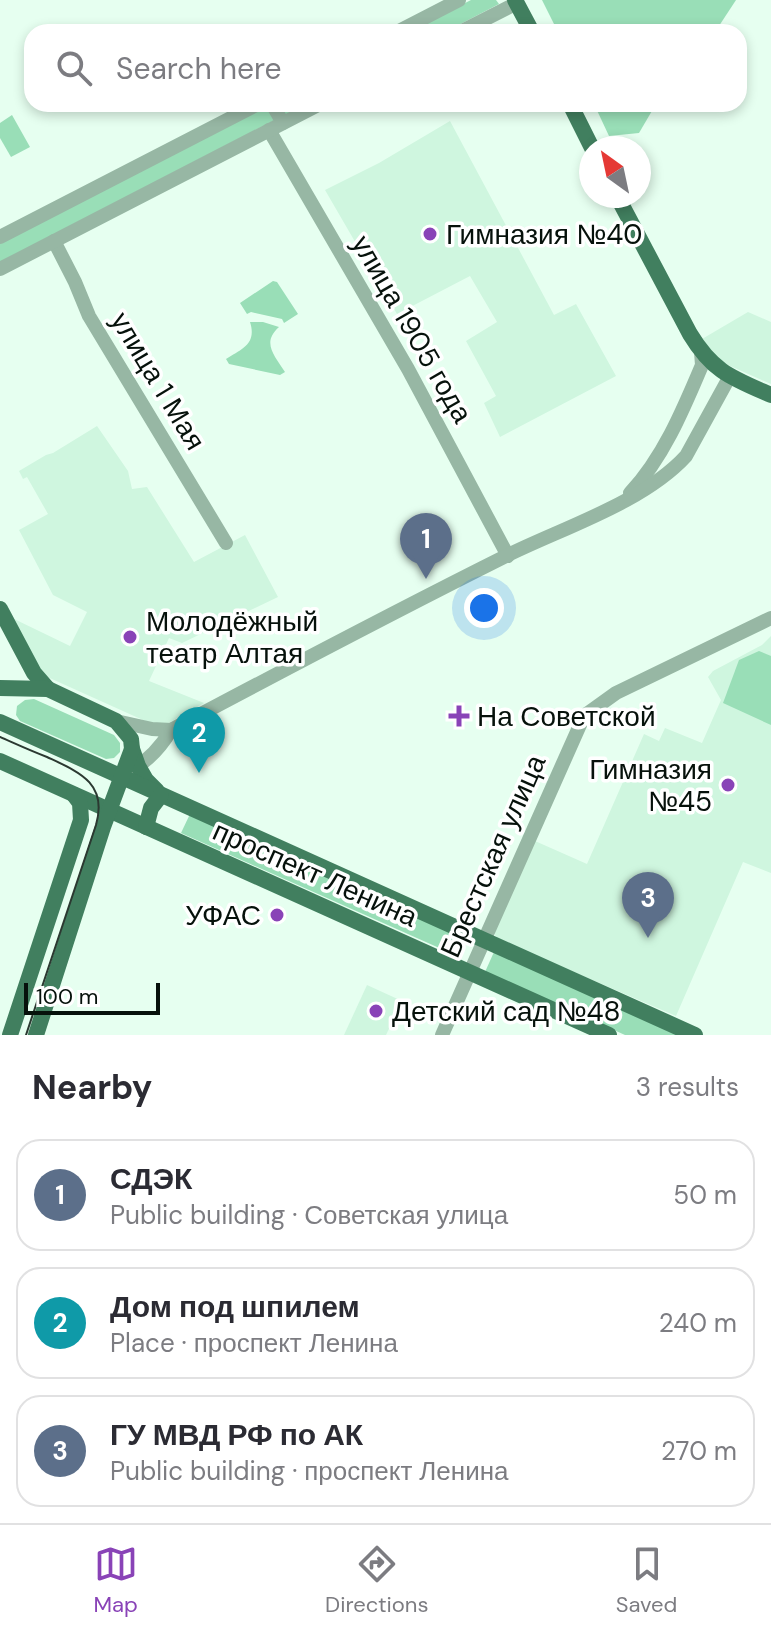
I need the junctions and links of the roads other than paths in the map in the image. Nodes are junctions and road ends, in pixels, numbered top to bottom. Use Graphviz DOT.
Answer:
graph roads {
  1 [pos="459,0"];
  2 [pos="516,1"];
  3 [pos="412,24"];
  4 [pos="474,24"];
  5 [pos="528,24"];
  6 [pos="242,112"];
  7 [pos="273,112"];
  8 [pos="305,112"];
  9 [pos="574,112"];
  10 [pos="276,127"];
  11 [pos="586,136"];
  12 [pos="623,208"];
  13 [pos="0,237"];
  14 [pos="54,241"];
  15 [pos="0,269"];
  16 [pos="701,352"];
  17 [pos="730,376"];
  18 [pos="771,395"];
  19 [pos="622,502"];
  20 [pos="226,543"];
  21 [pos="508,556"];
  22 [pos="0,609"];
  23 [pos="771,618"];
  24 [pos="17,641"];
  25 [pos="1,650"];
  26 [pos="0,688"];
  27 [pos="48,689"];
  28 [pos="116,721"];
  29 [pos="0,722"];
  30 [pos="171,730"];
  31 [pos="132,749"];
  32 [pos="0,761"];
  33 [pos="138,766"];
  34 [pos="121,777"];
  35 [pos="74,795"];
  36 [pos="161,795"];
  37 [pos="110,811"];
  38 [pos="146,827"];
  39 [pos="484,940"];
  40 [pos="470,972"];
  41 [pos="10,1035"];
  42 [pos="36,1035"];
  43 [pos="442,1035"];
  44 [pos="609,1035"];
  45 [pos="695,1035"];
  1 -- 3 [label="street"];
  2 -- 4 [label="street"];
  2 -- 5 [label="main road"];
  6 -- 13 [label="street"];
  7 -- 10 [label="street, улица 1905 года"];
  8 -- 10 [label="street"];
  9 -- 11 [label="main road"];
  10 -- 14 [label="street"];
  10 -- 21 [label="street, улица 1905 года"];
  12 -- 16 [label="main road"];
  14 -- 15 [label="street"];
  14 -- 20 [label="street, улица 1 Мая"];
  16 -- 17 [label="main road"];
  16 -- 19 [label="street"];
  17 -- 18 [label="main road"];
  17 -- 19 [label="street"];
  19 -- 21 [label="street"];
  21 -- 30 [label="street"];
  22 -- 24 [label="main road"];
  23 -- 39 [label="street, Брестская улица"];
  24 -- 25 [label="main road"];
  24 -- 27 [label="main road"];
  26 -- 27 [label="main road"];
  27 -- 28 [label="main road"];
  28 -- 30 [label="street"];
  28 -- 31 [label="main road, проспект Ленина"];
  29 -- 34 [label="main road, проспект Ленина"];
  30 -- 33 [label="street"];
  31 -- 33 [label="main road, проспект Ленина"];
  31 -- 34 [label="main road"];
  32 -- 35 [label="main road, проспект Ленина"];
  33 -- 34 [label="street"];
  33 -- 36 [label="main road, проспект Ленина"];
  34 -- 36 [label="main road, проспект Ленина"];
  34 -- 37 [label="main road"];
  35 -- 37 [label="main road, проспект Ленина"];
  35 -- 41 [label="main road"];
  36 -- 38 [label="main road"];
  36 -- 39 [label="main road, проспект Ленина"];
  37 -- 38 [label="main road, проспект Ленина"];
  37 -- 42 [label="main road"];
  38 -- 40 [label="main road, проспект Ленина"];
  39 -- 40 [label="street, Брестская улица"];
  39 -- 45 [label="main road, проспект Ленина"];
  40 -- 43 [label="street, Брестская улица"];
  40 -- 44 [label="main road, проспект Ленина"];
}
